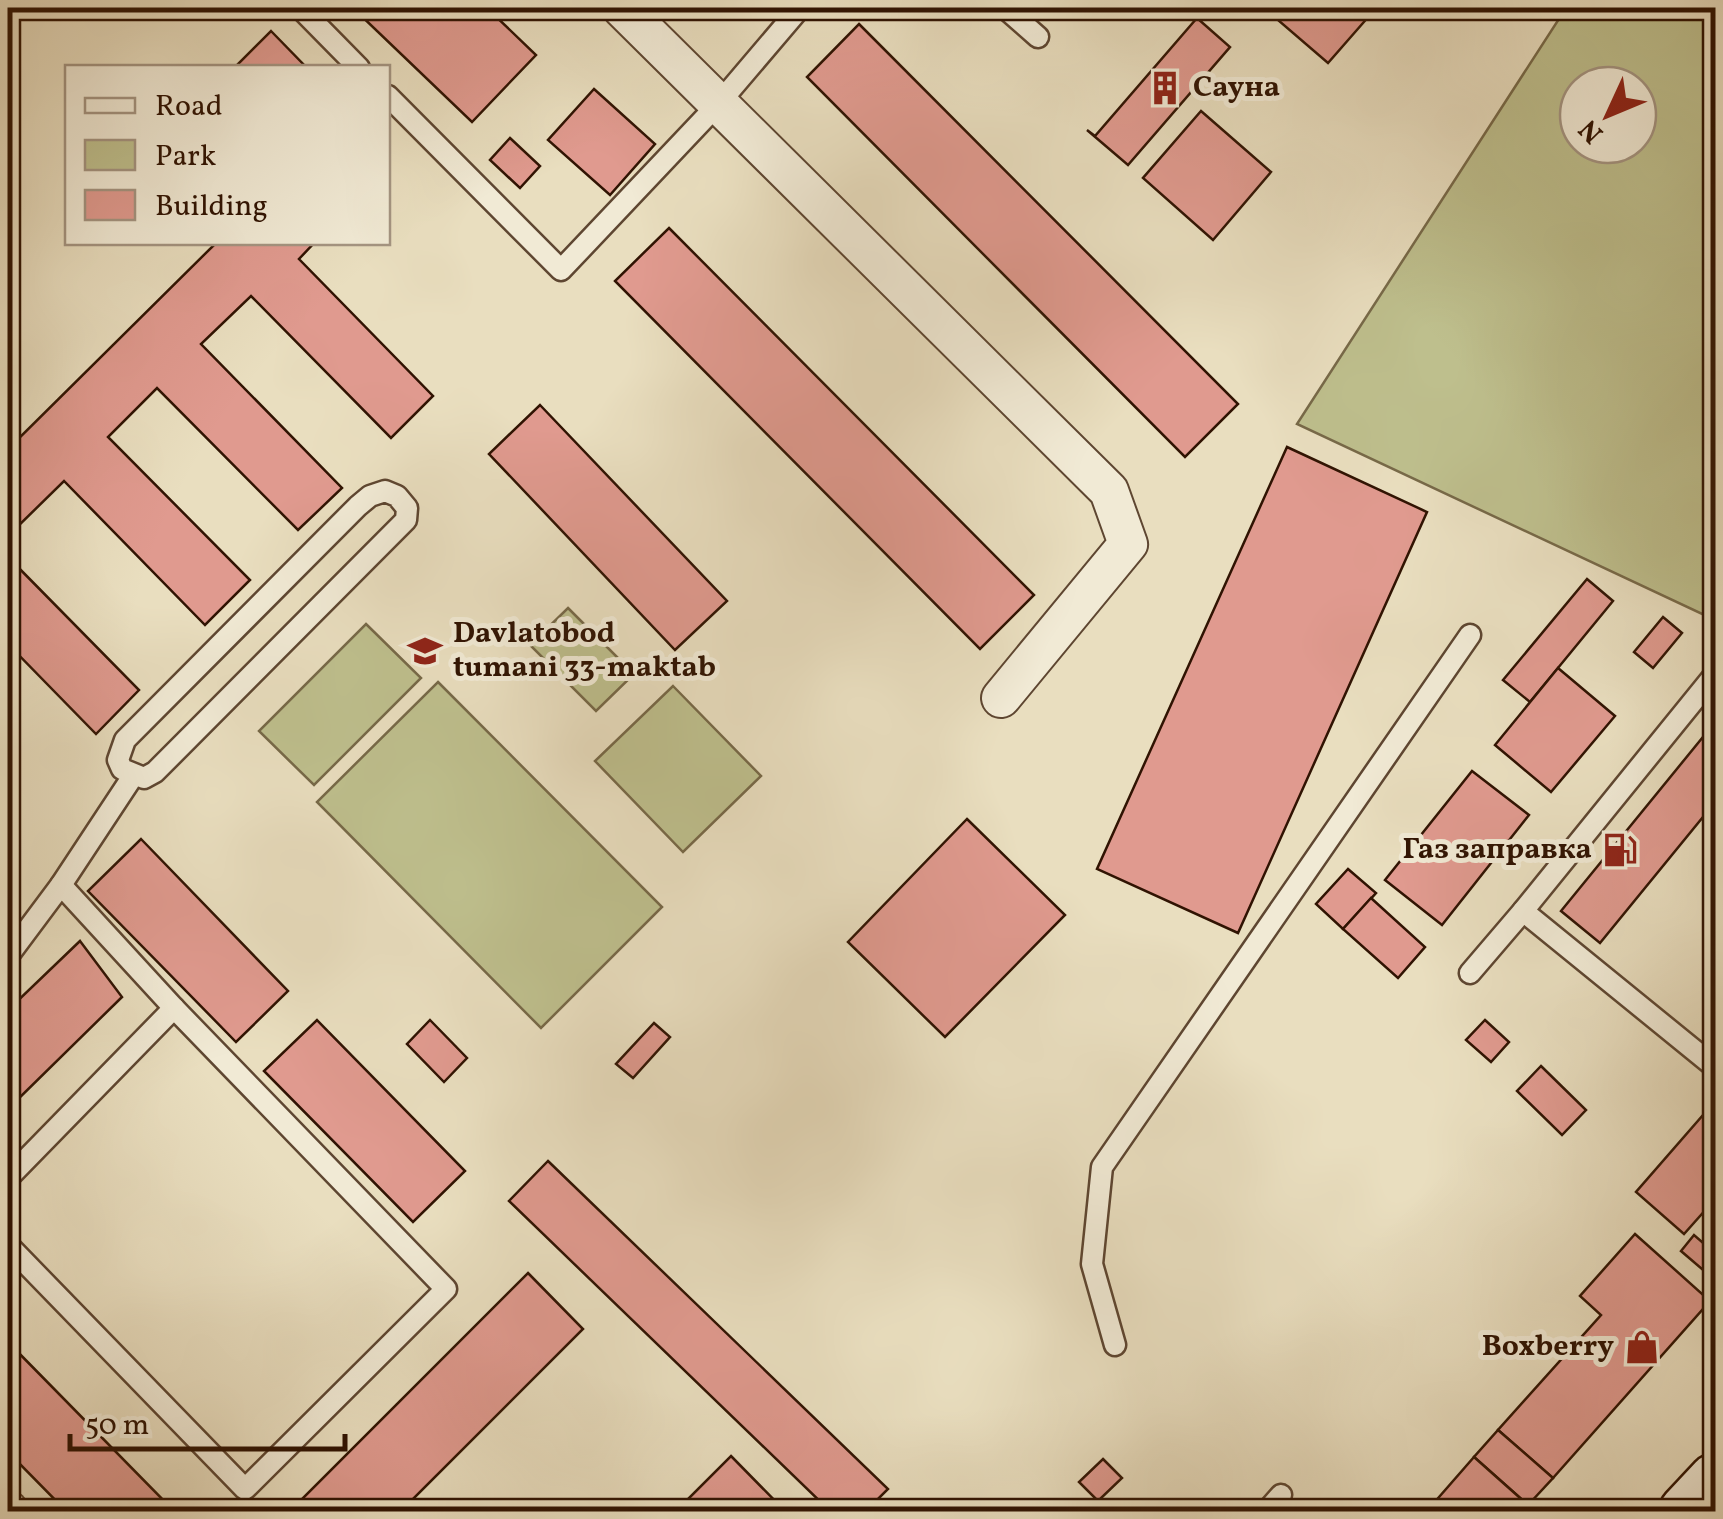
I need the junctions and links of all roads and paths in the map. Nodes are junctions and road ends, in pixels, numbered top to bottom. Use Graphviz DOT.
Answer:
graph roads {
  1 [pos="300,8"];
  2 [pos="622,8"];
  3 [pos="800,8"];
  4 [pos="1005,8"];
  5 [pos="1038,37"];
  6 [pos="356,65"];
  7 [pos="390,98"];
  8 [pos="720,102"];
  9 [pos="1470,636"];
  10 [pos="1716,673"];
  11 [pos="1001,698"];
  12 [pos="133,776"];
  13 [pos="61,885"];
  14 [pos="1523,911"];
  15 [pos="8,956"];
  16 [pos="1470,973"];
  17 [pos="174,1008"];
  18 [pos="1716,1068"];
  19 [pos="8,1178"];
  20 [pos="8,1245"];
  21 [pos="1115,1345"];
  22 [pos="1716,1481"];
  23 [pos="1282,1495"];
  24 [pos="1266,1512"];
  25 [pos="1687,1512"];
  1 -- 6 [label="lane"];
  2 -- 8 [label="street"];
  3 -- 8 [label="lane"];
  4 -- 5 [label="lane"];
  7 -- 8 [label="lane"];
  8 -- 11 [label="street"];
  9 -- 21 [label="lane"];
  10 -- 14 [label="lane"];
  12 -- 12 [label="lane"];
  12 -- 13 [label="lane"];
  13 -- 15 [label="lane"];
  13 -- 17 [label="lane"];
  14 -- 16 [label="lane"];
  14 -- 18 [label="lane"];
  17 -- 19 [label="lane"];
  17 -- 20 [label="lane"];
  22 -- 25 [label="main road"];
  23 -- 24 [label="lane"];
}
